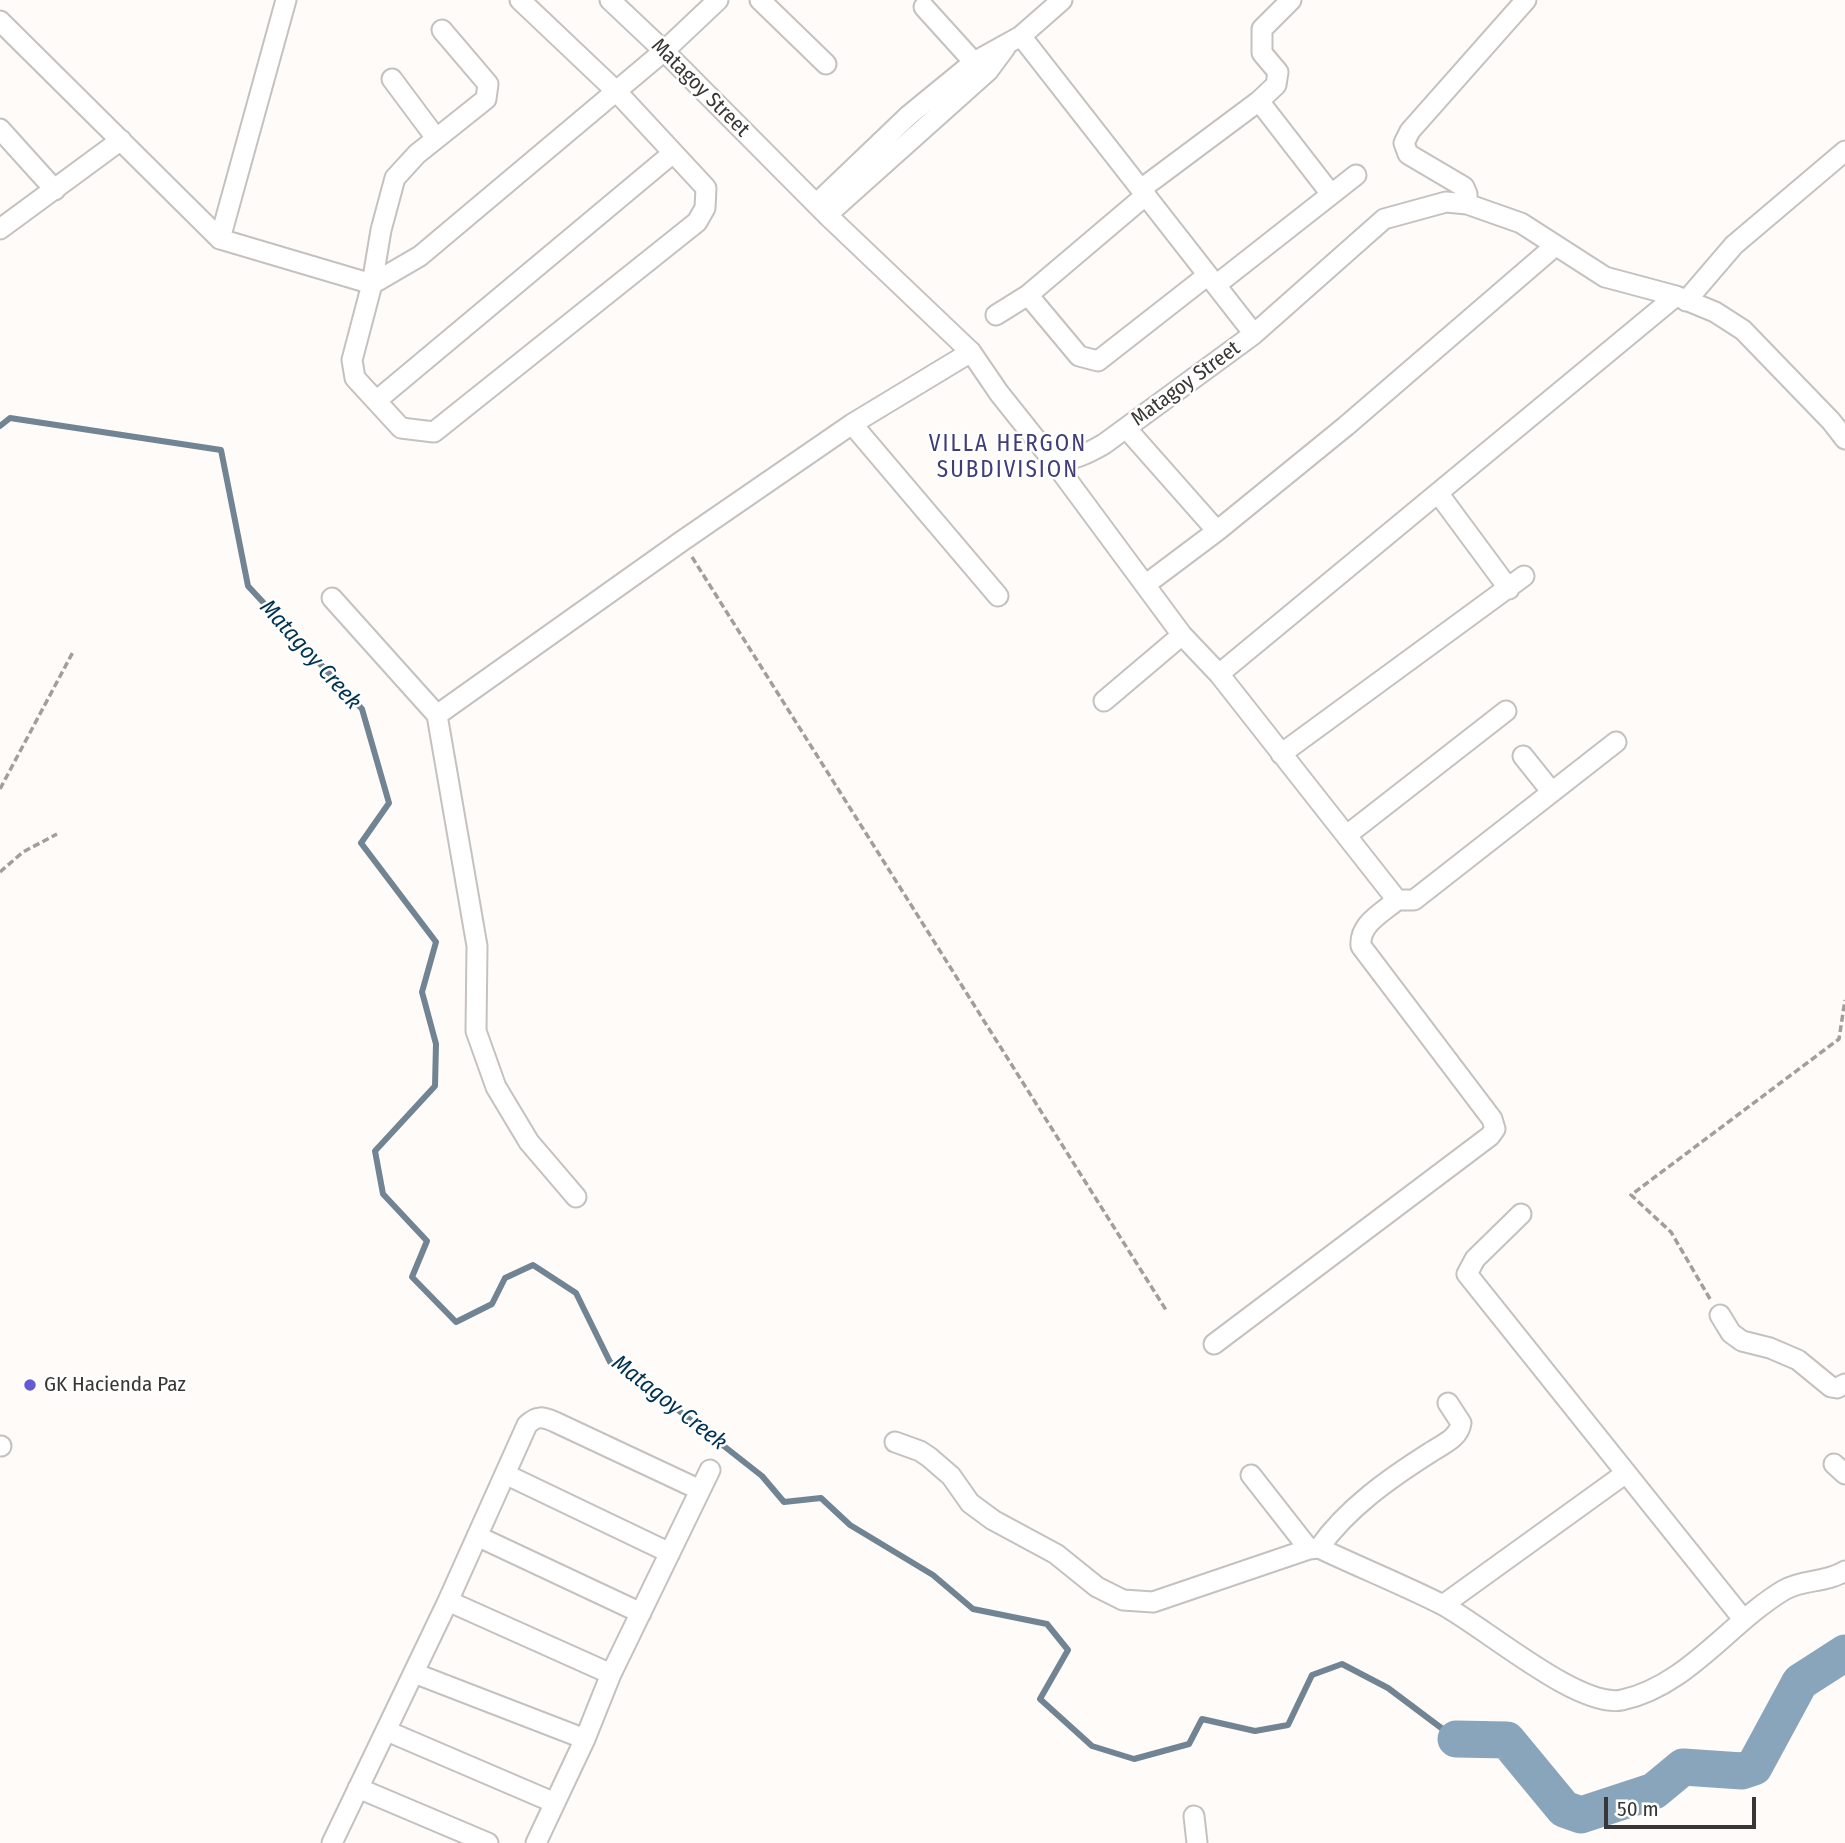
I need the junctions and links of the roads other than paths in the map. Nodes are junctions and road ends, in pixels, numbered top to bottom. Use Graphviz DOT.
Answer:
graph roads {
  1 [pos="286,0"];
  2 [pos="520,0"];
  3 [pos="610,0"];
  4 [pos="718,0"];
  5 [pos="760,0"];
  6 [pos="1062,0"];
  7 [pos="1291,0"];
  8 [pos="1526,0"];
  9 [pos="925,7"];
  10 [pos="0,21"];
  11 [pos="442,30"];
  12 [pos="1014,40"];
  13 [pos="664,51"];
  14 [pos="826,64"];
  15 [pos="979,68"];
  16 [pos="392,79"];
  17 [pos="616,91"];
  18 [pos="1259,101"];
  19 [pos="0,129"];
  20 [pos="436,138"];
  21 [pos="121,141"];
  22 [pos="1845,151"];
  23 [pos="673,152"];
  24 [pos="1356,175"];
  25 [pos="55,190"];
  26 [pos="1143,192"];
  27 [pos="1331,194"];
  28 [pos="1468,204"];
  29 [pos="822,209"];
  30 [pos="0,229"];
  31 [pos="220,239"];
  32 [pos="1555,246"];
  33 [pos="1212,280"];
  34 [pos="372,284"];
  35 [pos="1028,295"];
  36 [pos="1681,299"];
  37 [pos="996,315"];
  38 [pos="1254,334"];
  39 [pos="971,352"];
  40 [pos="376,401"];
  41 [pos="852,424"];
  42 [pos="1126,428"];
  43 [pos="1845,439"];
  44 [pos="1054,462"];
  45 [pos="1438,493"];
  46 [pos="1217,531"];
  47 [pos="1145,585"];
  48 [pos="998,596"];
  49 [pos="332,598"];
  50 [pos="1182,635"];
  51 [pos="1219,674"];
  52 [pos="1104,701"];
  53 [pos="1506,711"];
  54 [pos="437,715"];
  55 [pos="1616,742"];
  56 [pos="1281,754"];
  57 [pos="1523,756"];
  58 [pos="1551,791"];
  59 [pos="1347,835"];
  60 [pos="1397,900"];
  61 [pos="576,1197"];
  62 [pos="1521,1214"];
  63 [pos="1720,1315"];
  64 [pos="1214,1344"];
  65 [pos="1845,1384"];
  66 [pos="1448,1403"];
  67 [pos="895,1442"];
  68 [pos="710,1470"];
  69 [pos="1626,1473"];
  70 [pos="505,1474"];
  71 [pos="1251,1475"];
  72 [pos="700,1490"];
  73 [pos="477,1536"];
  74 [pos="1314,1549"];
  75 [pos="670,1553"];
  76 [pos="1845,1572"];
  77 [pos="448,1601"];
  78 [pos="1443,1605"];
  79 [pos="641,1613"];
  80 [pos="1743,1619"];
  81 [pos="414,1673"];
  82 [pos="611,1674"];
  83 [pos="387,1731"];
  84 [pos="585,1739"];
  85 [pos="358,1788"];
  86 [pos="555,1802"];
  87 [pos="1194,1816"];
  88 [pos="332,1843"];
  89 [pos="488,1843"];
  90 [pos="536,1843"];
  91 [pos="1197,1843"];
  1 -- 31 [label="street"];
  2 -- 17 [label="street"];
  3 -- 13 [label="street, Matagoy Street"];
  4 -- 13 [label="street"];
  5 -- 14 [label="street"];
  6 -- 12 [label="street"];
  7 -- 18 [label="street"];
  8 -- 28 [label="street"];
  9 -- 15 [label="street"];
  10 -- 21 [label="street"];
  11 -- 20 [label="street"];
  12 -- 15 [label="street"];
  12 -- 26 [label="street"];
  13 -- 17 [label="street"];
  13 -- 29 [label="street, Matagoy Street"];
  15 -- 29 [label="street"];
  16 -- 20 [label="street"];
  17 -- 23 [label="street"];
  17 -- 34 [label="street"];
  18 -- 26 [label="street"];
  18 -- 27 [label="street"];
  19 -- 25 [label="street"];
  20 -- 34 [label="street"];
  21 -- 25 [label="street"];
  21 -- 31 [label="street"];
  22 -- 36 [label="street"];
  23 -- 40 [label="street"];
  23 -- 40 [label="street"];
  24 -- 27 [label="street"];
  25 -- 30 [label="street"];
  26 -- 33 [label="street"];
  26 -- 35 [label="street"];
  27 -- 33 [label="street"];
  28 -- 32 [label="street, Matagoy Street"];
  28 -- 38 [label="street, Matagoy Street"];
  29 -- 39 [label="street, Matagoy Street"];
  31 -- 34 [label="street"];
  32 -- 36 [label="street, Matagoy Street"];
  32 -- 46 [label="street"];
  33 -- 35 [label="street"];
  33 -- 38 [label="street"];
  34 -- 40 [label="street"];
  35 -- 37 [label="street"];
  36 -- 43 [label="street, Matagoy Street"];
  36 -- 45 [label="street"];
  38 -- 42 [label="street, Matagoy Street"];
  39 -- 41 [label="street"];
  39 -- 44 [label="street, Matagoy Street"];
  41 -- 48 [label="street"];
  41 -- 54 [label="street"];
  42 -- 44 [label="street, Matagoy Street"];
  42 -- 46 [label="street"];
  44 -- 47 [label="street"];
  45 -- 51 [label="street"];
  45 -- 56 [label="street"];
  46 -- 47 [label="street"];
  47 -- 50 [label="street"];
  49 -- 54 [label="street"];
  50 -- 51 [label="street"];
  50 -- 52 [label="street"];
  51 -- 56 [label="street"];
  53 -- 59 [label="street"];
  54 -- 61 [label="street"];
  55 -- 58 [label="street"];
  56 -- 59 [label="street"];
  57 -- 58 [label="street"];
  58 -- 60 [label="street"];
  59 -- 60 [label="street"];
  60 -- 64 [label="street"];
  62 -- 69 [label="street"];
  63 -- 65 [label="street"];
  66 -- 74 [label="street"];
  67 -- 74 [label="street"];
  68 -- 72 [label="street"];
  69 -- 78 [label="street"];
  69 -- 80 [label="street"];
  70 -- 72 [label="street"];
  70 -- 73 [label="street"];
  70 -- 75 [label="street"];
  71 -- 74 [label="street"];
  72 -- 75 [label="street"];
  73 -- 77 [label="street"];
  73 -- 79 [label="street"];
  74 -- 78 [label="street"];
  75 -- 79 [label="street"];
  76 -- 80 [label="street"];
  77 -- 81 [label="street"];
  77 -- 82 [label="street"];
  78 -- 80 [label="street"];
  79 -- 82 [label="street"];
  81 -- 83 [label="street"];
  81 -- 84 [label="street"];
  82 -- 84 [label="street"];
  83 -- 85 [label="street"];
  83 -- 86 [label="street"];
  84 -- 86 [label="street"];
  85 -- 88 [label="street"];
  85 -- 89 [label="street"];
  86 -- 90 [label="street"];
  87 -- 91 [label="street"];
}
